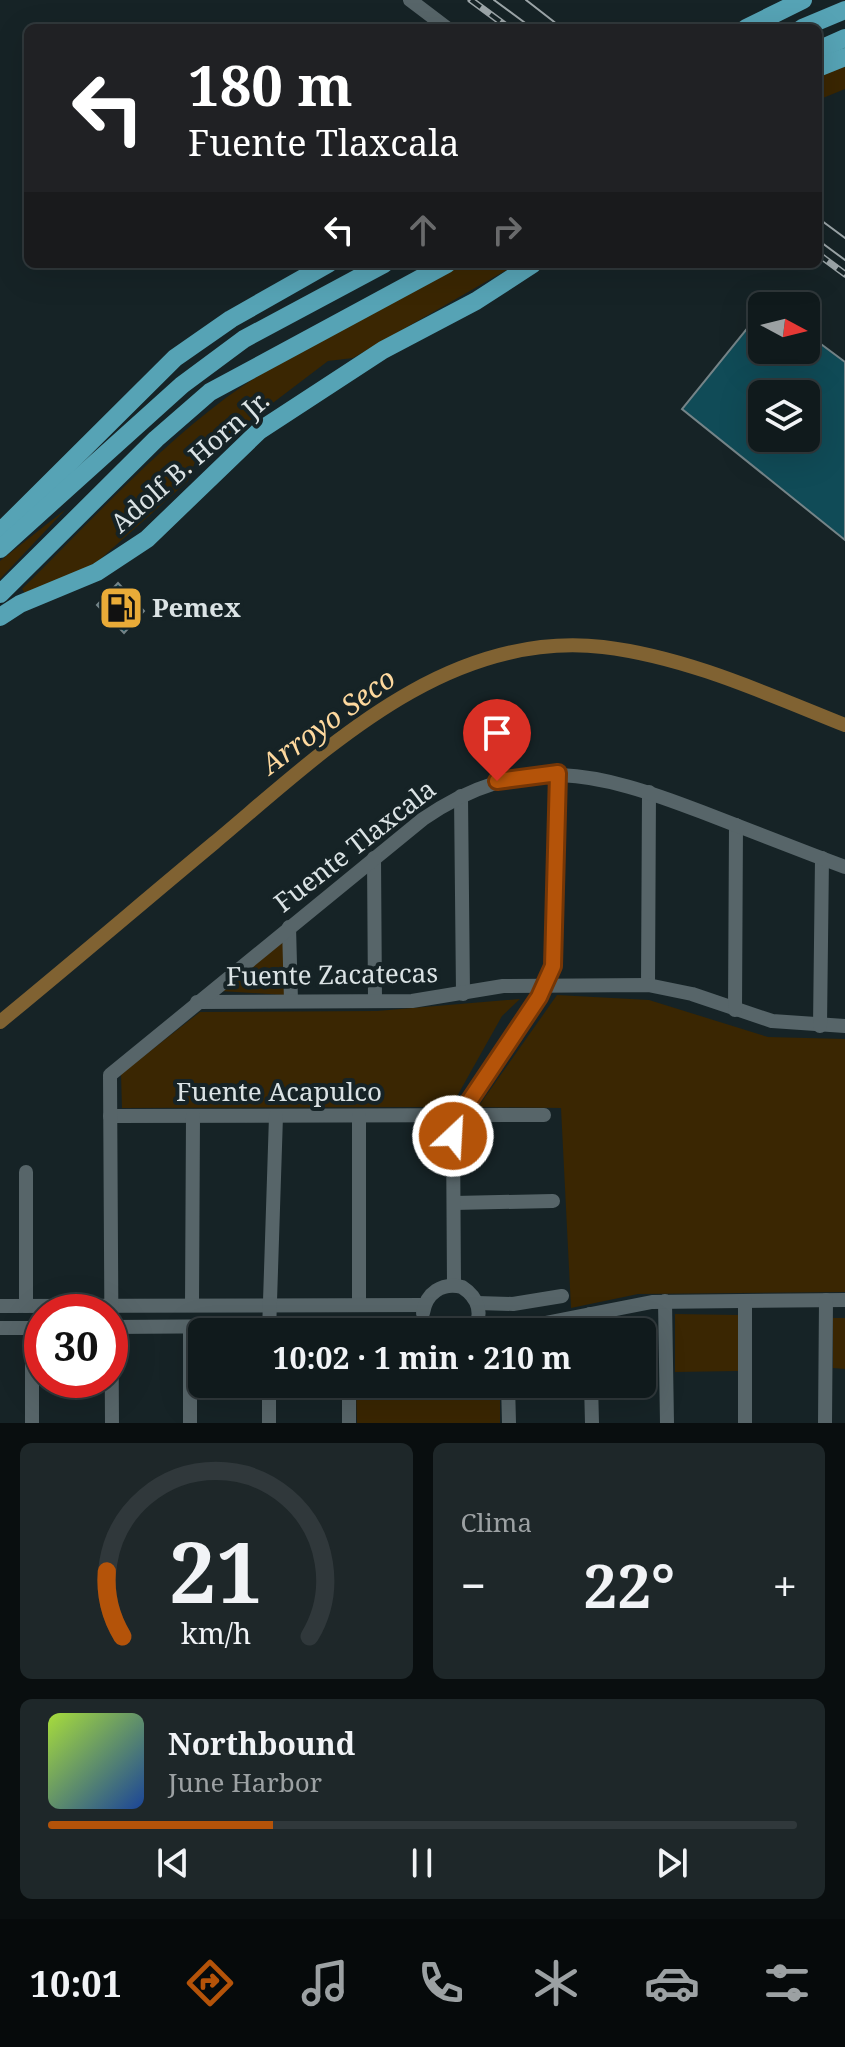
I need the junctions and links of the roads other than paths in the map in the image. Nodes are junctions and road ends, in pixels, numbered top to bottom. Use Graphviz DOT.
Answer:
graph roads {
  1 [pos="410,0"];
  2 [pos="803,0"];
  3 [pos="845,10"];
  4 [pos="442,24"];
  5 [pos="754,24"];
  6 [pos="812,24"];
  7 [pos="845,38"];
  8 [pos="822,48"];
  9 [pos="845,57"];
  10 [pos="822,66"];
  11 [pos="321,268"];
  12 [pos="377,268"];
  13 [pos="440,268"];
  14 [pos="527,268"];
  15 [pos="0,532"];
  16 [pos="0,549"];
  17 [pos="0,594"];
  18 [pos="0,617"];
  19 [pos="558,773"];
  20 [pos="649,792"];
  21 [pos="461,796"];
  22 [pos="736,825"];
  23 [pos="374,858"];
  24 [pos="822,858"];
  25 [pos="845,867"];
  26 [pos="289,927"];
  27 [pos="546,985"];
  28 [pos="648,985"];
  29 [pos="463,994"];
  30 [pos="291,1001"];
  31 [pos="375,1001"];
  32 [pos="197,1002"];
  33 [pos="735,1010"];
  34 [pos="820,1026"];
  35 [pos="845,1026"];
  36 [pos="544,1115"];
  37 [pos="110,1116"];
  38 [pos="193,1116"];
  39 [pos="276,1116"];
  40 [pos="359,1116"];
  41 [pos="459,1116"];
  42 [pos="26,1172"];
  43 [pos="553,1201"];
  44 [pos="454,1203"];
  45 [pos="454,1285"];
  46 [pos="26,1294"];
  47 [pos="111,1294"];
  48 [pos="562,1296"];
  49 [pos="826,1300"];
  50 [pos="845,1300"];
  51 [pos="665,1301"];
  52 [pos="745,1301"];
  53 [pos="477,1303"];
  54 [pos="192,1305"];
  55 [pos="268,1305"];
  56 [pos="359,1305"];
  57 [pos="424,1305"];
  58 [pos="0,1306"];
  59 [pos="24,1306"];
  60 [pos="128,1306"];
  61 [pos="590,1314"];
  62 [pos="269,1318"];
  63 [pos="426,1318"];
  64 [pos="475,1318"];
  65 [pos="570,1318"];
  66 [pos="590,1318"];
  67 [pos="128,1327"];
  68 [pos="188,1327"];
  69 [pos="0,1328"];
  70 [pos="24,1328"];
  71 [pos="33,1398"];
  72 [pos="112,1398"];
  73 [pos="190,1398"];
  74 [pos="269,1398"];
  75 [pos="349,1398"];
  76 [pos="508,1398"];
  77 [pos="591,1398"];
  78 [pos="32,1423"];
  79 [pos="112,1423"];
  80 [pos="190,1423"];
  81 [pos="269,1423"];
  82 [pos="349,1423"];
  83 [pos="509,1423"];
  84 [pos="592,1423"];
  85 [pos="667,1423"];
  86 [pos="745,1423"];
  87 [pos="825,1423"];
  1 -- 4 [label="street"];
  2 -- 5 [label="main road"];
  3 -- 6 [label="main road"];
  7 -- 8 [label="main road"];
  9 -- 10 [label="main road"];
  11 -- 15 [label="main road"];
  12 -- 16 [label="main road"];
  13 -- 17 [label="main road"];
  14 -- 18 [label="main road, Adolf B. Horn Jr."];
  19 -- 20 [label="street, Fuente Tlaxcala"];
  19 -- 21 [label="street, Fuente Tlaxcala"];
  19 -- 27 [label="street"];
  20 -- 22 [label="street, Fuente Tlaxcala"];
  20 -- 28 [label="street"];
  21 -- 23 [label="street, Fuente Tlaxcala"];
  21 -- 29 [label="street"];
  22 -- 24 [label="street, Fuente Tlaxcala"];
  22 -- 33 [label="street"];
  23 -- 26 [label="street, Fuente Tlaxcala"];
  23 -- 31 [label="street"];
  24 -- 25 [label="street, Fuente Tlaxcala"];
  24 -- 34 [label="street"];
  26 -- 30 [label="street"];
  26 -- 32 [label="street, Fuente Tlaxcala"];
  27 -- 28 [label="street, Fuente Zacatecas"];
  27 -- 29 [label="street, Fuente Zacatecas"];
  27 -- 41 [label="street"];
  28 -- 33 [label="street, Fuente Zacatecas"];
  29 -- 31 [label="street, Fuente Zacatecas"];
  30 -- 31 [label="street, Fuente Zacatecas"];
  30 -- 32 [label="street, Fuente Zacatecas"];
  32 -- 37 [label="street, Fuente Tlaxcala"];
  33 -- 34 [label="street, Fuente Zacatecas"];
  34 -- 35 [label="street, Fuente Zacatecas"];
  36 -- 41 [label="street, Fuente Acapulco"];
  37 -- 38 [label="street, Fuente Acapulco"];
  37 -- 47 [label="street"];
  38 -- 39 [label="street, Fuente Acapulco"];
  38 -- 54 [label="street"];
  39 -- 40 [label="street, Fuente Acapulco"];
  39 -- 55 [label="street"];
  40 -- 41 [label="street, Fuente Acapulco"];
  40 -- 56 [label="street"];
  41 -- 44 [label="street"];
  42 -- 46 [label="street"];
  43 -- 44 [label="street"];
  44 -- 45 [label="street"];
  45 -- 53 [label="street"];
  45 -- 57 [label="street"];
  48 -- 53 [label="street"];
  49 -- 50 [label="street"];
  49 -- 52 [label="street"];
  49 -- 87 [label="street"];
  51 -- 52 [label="street"];
  51 -- 61 [label="street"];
  51 -- 85 [label="street"];
  52 -- 86 [label="street"];
  53 -- 64 [label="street"];
  54 -- 55 [label="street"];
  54 -- 60 [label="street"];
  55 -- 56 [label="street"];
  55 -- 62 [label="street"];
  56 -- 57 [label="street"];
  57 -- 63 [label="street"];
  58 -- 59 [label="street"];
  61 -- 65 [label="street"];
  61 -- 66 [label="street"];
  67 -- 68 [label="street"];
  69 -- 70 [label="street"];
  71 -- 78 [label="street"];
  72 -- 79 [label="street"];
  73 -- 80 [label="street"];
  74 -- 81 [label="street"];
  75 -- 82 [label="street"];
  76 -- 83 [label="street"];
  77 -- 84 [label="street"];
}
